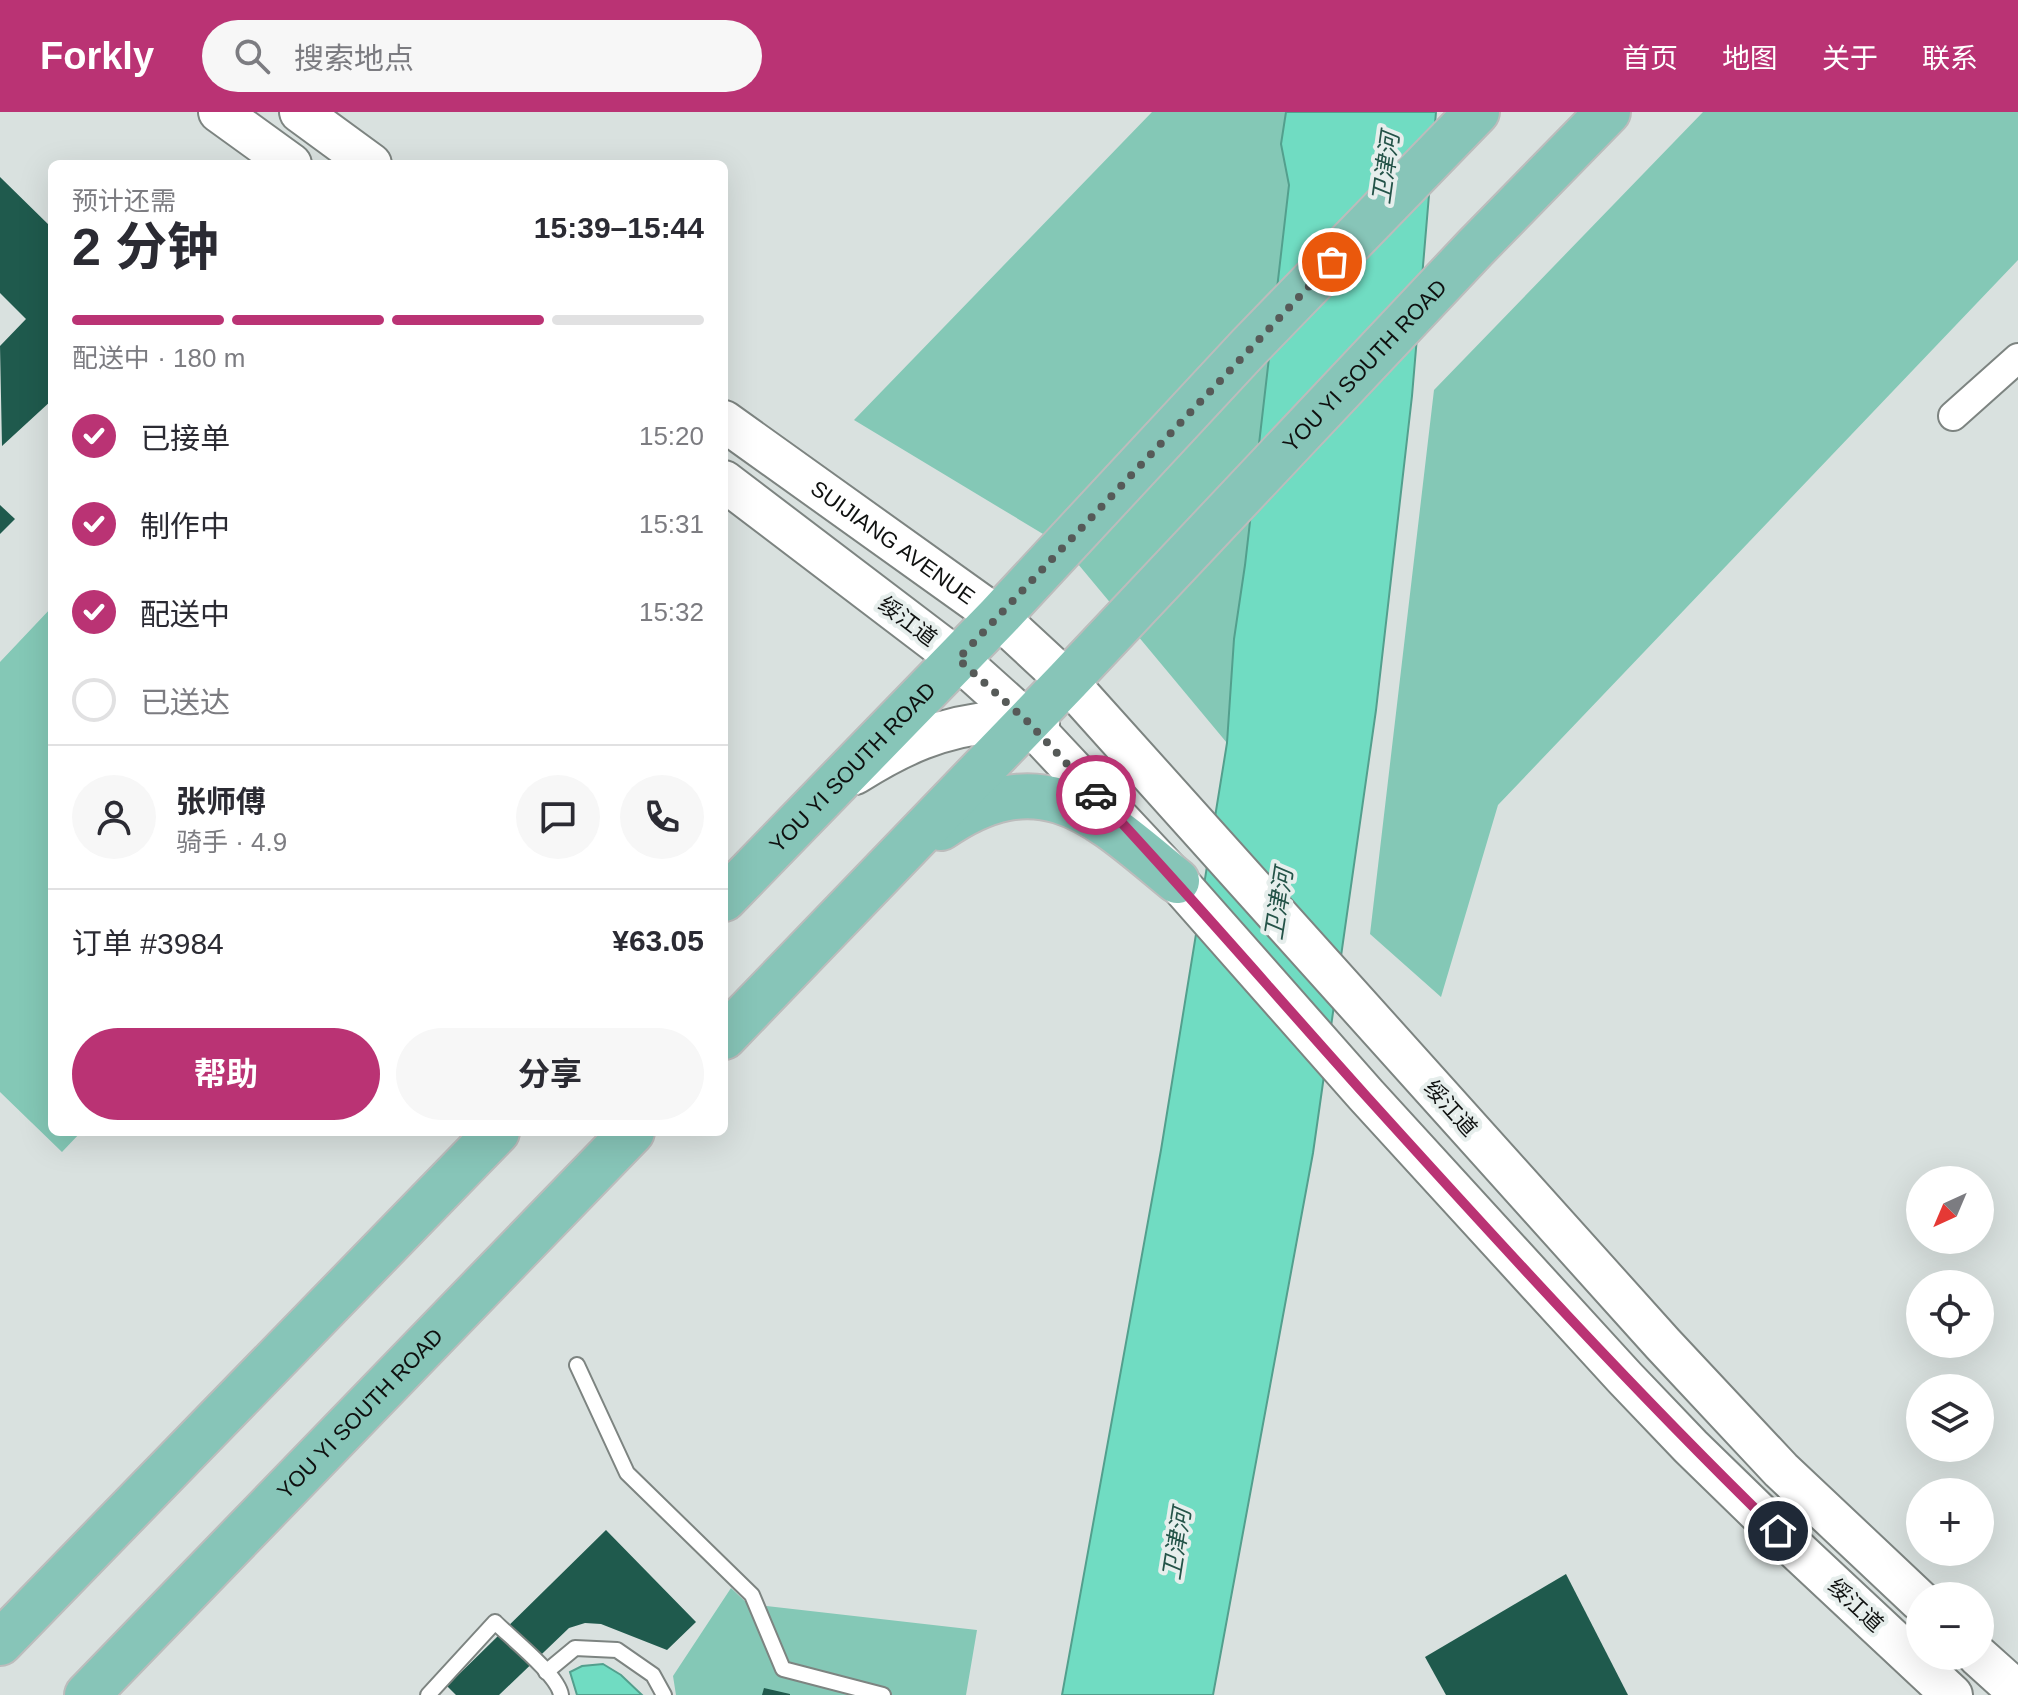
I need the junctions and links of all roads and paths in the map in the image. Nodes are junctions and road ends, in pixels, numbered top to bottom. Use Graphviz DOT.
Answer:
graph roads {
  1 [pos="219,112"];
  2 [pos="300,112"];
  3 [pos="1477,112"];
  4 [pos="1608,112"];
  5 [pos="285,160"];
  6 [pos="366,160"];
  7 [pos="2018,358"];
  8 [pos="1953,416"];
  9 [pos="728,424"];
  10 [pos="728,484"];
  11 [pos="998,617"];
  12 [pos="958,659"];
  13 [pos="1067,681"];
  14 [pos="1028,722"];
  15 [pos="830,790"];
  16 [pos="1184,814"];
  17 [pos="896,859"];
  18 [pos="1177,881"];
  19 [pos="728,895"];
  20 [pos="728,1033"];
  21 [pos="493,1136"];
  22 [pos="628,1136"];
  23 [pos="577,1365"];
  24 [pos="1906,1588"];
  25 [pos="0,1643"];
  26 [pos="1994,1670"];
  27 [pos="546,1672"];
  28 [pos="2018,1692"];
  29 [pos="87,1695"];
  30 [pos="428,1695"];
  31 [pos="561,1695"];
  32 [pos="664,1695"];
  33 [pos="883,1695"];
  34 [pos="1952,1695"];
  1 -- 5 [label="main road"];
  2 -- 6 [label="main road"];
  3 -- 11 [label="main road, YOU YI SOUTH ROAD"];
  4 -- 13 [label="main road, YOU YI SOUTH ROAD"];
  7 -- 8 [label="street"];
  9 -- 11 [label="main road, SUIJIANG AVENUE"];
  10 -- 12 [label="main road, 绥江道"];
  11 -- 12 [label="main road, YOU YI SOUTH ROAD"];
  11 -- 13 [label="main road, SUIJIANG AVENUE"];
  12 -- 14 [label="main road, 绥江道"];
  12 -- 15 [label="main road, YOU YI SOUTH ROAD"];
  13 -- 14 [label="main road, YOU YI SOUTH ROAD"];
  13 -- 16 [label="main road, SUIJIANG AVENUE"];
  14 -- 15 [label="main road"];
  14 -- 16 [label="main road"];
  14 -- 17 [label="main road, YOU YI SOUTH ROAD"];
  14 -- 18 [label="main road, 绥江道"];
  15 -- 19 [label="main road, YOU YI SOUTH ROAD"];
  16 -- 24 [label="main road, 绥江道"];
  17 -- 18 [label="main road"];
  17 -- 20 [label="main road, YOU YI SOUTH ROAD"];
  18 -- 34 [label="main road, 绥江道"];
  21 -- 25 [label="main road"];
  22 -- 29 [label="main road, YOU YI SOUTH ROAD"];
  23 -- 33 [label="lane"];
  26 -- 28 [label="main road"];
  27 -- 30 [label="lane"];
  27 -- 31 [label="lane"];
  27 -- 32 [label="lane"];
}
